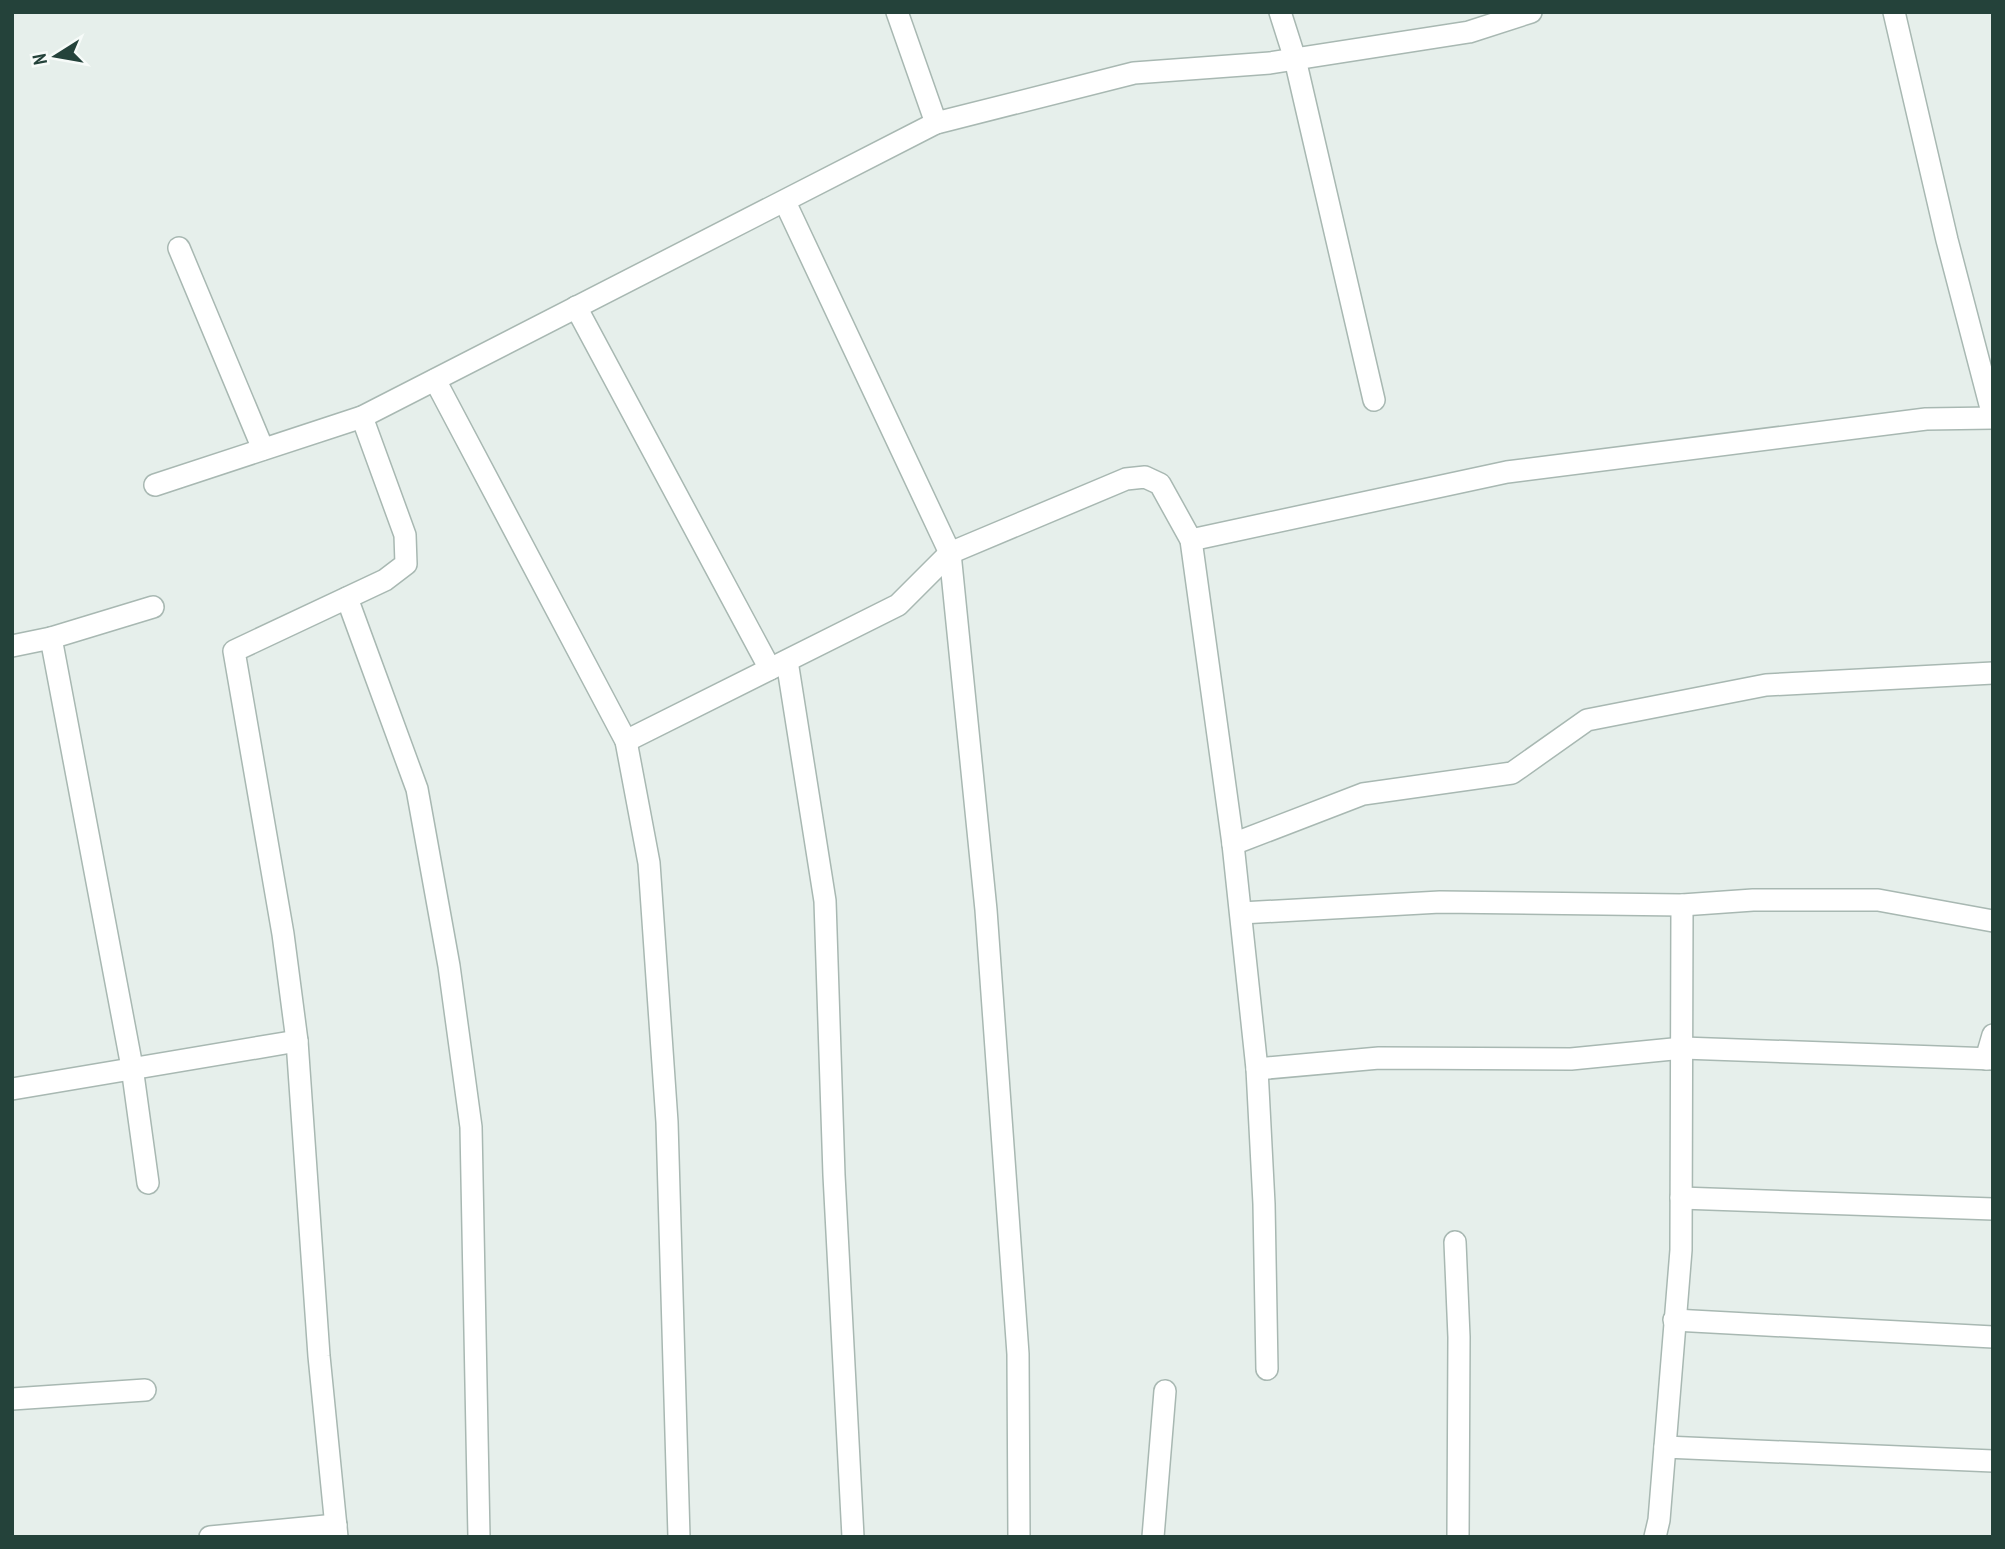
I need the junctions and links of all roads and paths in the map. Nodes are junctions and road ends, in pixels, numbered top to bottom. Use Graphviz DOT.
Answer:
graph roads {
  1 [pos="897,12"];
  2 [pos="1280,12"];
  3 [pos="1531,12"];
  4 [pos="1894,12"];
  5 [pos="1295,59"];
  6 [pos="936,123"];
  7 [pos="785,202"];
  8 [pos="179,248"];
  9 [pos="576,307"];
  10 [pos="435,380"];
  11 [pos="1374,400"];
  12 [pos="362,417"];
  13 [pos="1993,417"];
  14 [pos="263,449"];
  15 [pos="155,485"];
  16 [pos="1191,540"];
  17 [pos="950,553"];
  18 [pos="347,597"];
  19 [pos="153,607"];
  20 [pos="51,638"];
  21 [pos="12,646"];
  22 [pos="779,665"];
  23 [pos="1993,673"];
  24 [pos="626,741"];
  25 [pos="1233,844"];
  26 [pos="1682,905"];
  27 [pos="1241,913"];
  28 [pos="1993,921"];
  29 [pos="1993,1035"];
  30 [pos="297,1041"];
  31 [pos="1683,1048"];
  32 [pos="1989,1059"];
  33 [pos="132,1068"];
  34 [pos="1257,1069"];
  35 [pos="12,1089"];
  36 [pos="148,1183"];
  37 [pos="1681,1198"];
  38 [pos="1993,1209"];
  39 [pos="1455,1242"];
  40 [pos="1674,1320"];
  41 [pos="1993,1337"];
  42 [pos="1267,1369"];
  43 [pos="145,1390"];
  44 [pos="1165,1391"];
  45 [pos="12,1399"];
  46 [pos="1665,1447"];
  47 [pos="1993,1461"];
  48 [pos="337,1531"];
  49 [pos="210,1537"];
  50 [pos="479,1537"];
  51 [pos="679,1537"];
  52 [pos="853,1537"];
  53 [pos="1019,1537"];
  54 [pos="1153,1537"];
  55 [pos="1458,1537"];
  56 [pos="1655,1537"];
  1 -- 6 [label="street"];
  2 -- 5 [label="street"];
  3 -- 5 [label="street"];
  4 -- 13 [label="street"];
  5 -- 6 [label="street"];
  5 -- 11 [label="street"];
  6 -- 7 [label="street"];
  7 -- 9 [label="street"];
  7 -- 17 [label="street"];
  8 -- 14 [label="street"];
  9 -- 10 [label="street"];
  9 -- 22 [label="street"];
  10 -- 12 [label="street"];
  10 -- 24 [label="street"];
  12 -- 14 [label="street"];
  12 -- 18 [label="street"];
  13 -- 16 [label="street"];
  14 -- 15 [label="street"];
  16 -- 17 [label="street"];
  16 -- 25 [label="street"];
  17 -- 22 [label="street"];
  17 -- 53 [label="street"];
  18 -- 30 [label="street"];
  18 -- 50 [label="street"];
  19 -- 20 [label="street"];
  20 -- 21 [label="street"];
  20 -- 33 [label="street"];
  22 -- 24 [label="street"];
  22 -- 52 [label="street"];
  23 -- 25 [label="street"];
  24 -- 51 [label="street"];
  25 -- 27 [label="street"];
  26 -- 27 [label="street"];
  26 -- 28 [label="street"];
  26 -- 31 [label="street"];
  27 -- 34 [label="street"];
  29 -- 32 [label="street"];
  30 -- 33 [label="street"];
  30 -- 48 [label="street"];
  31 -- 32 [label="street"];
  31 -- 34 [label="street"];
  31 -- 37 [label="street"];
  33 -- 35 [label="street"];
  33 -- 36 [label="street"];
  34 -- 42 [label="street"];
  37 -- 38 [label="street"];
  37 -- 40 [label="street"];
  39 -- 55 [label="street"];
  40 -- 41 [label="street"];
  40 -- 46 [label="street"];
  43 -- 45 [label="street"];
  44 -- 54 [label="street"];
  46 -- 47 [label="street"];
  46 -- 56 [label="street"];
  48 -- 49 [label="street"];
}
